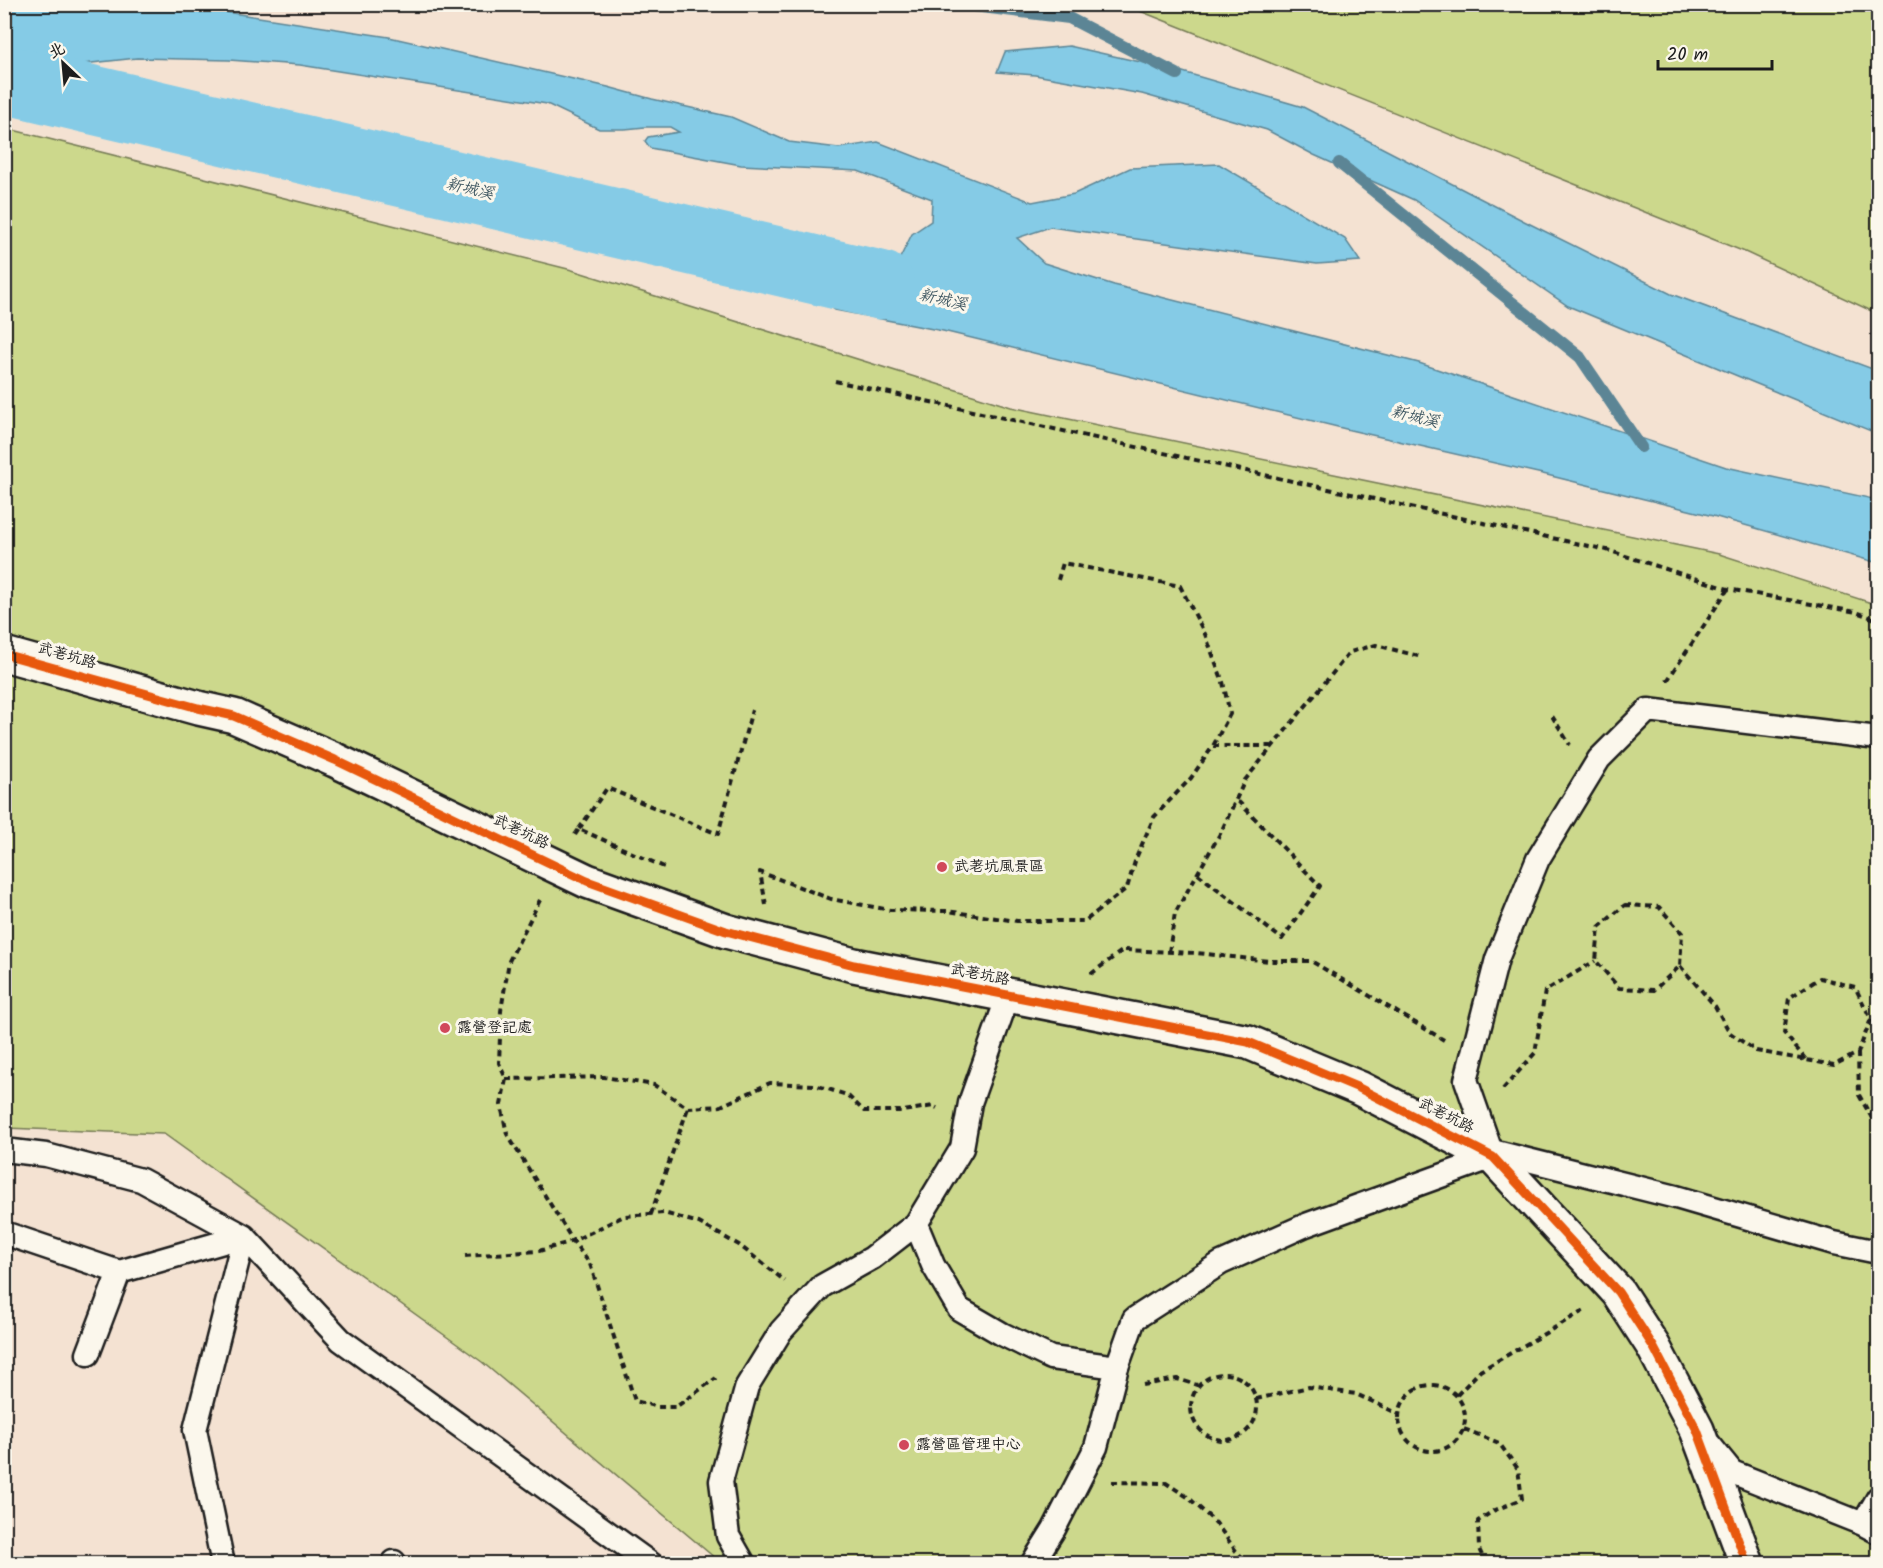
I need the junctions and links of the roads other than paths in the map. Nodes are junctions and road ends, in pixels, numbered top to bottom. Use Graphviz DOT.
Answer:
graph roads {
  1 [pos="4,654"];
  2 [pos="1878,738"];
  3 [pos="1008,996"];
  4 [pos="4,1150"];
  5 [pos="1493,1157"];
  6 [pos="916,1224"];
  7 [pos="4,1233"];
  8 [pos="244,1236"];
  9 [pos="1878,1252"];
  10 [pos="119,1272"];
  11 [pos="88,1354"];
  12 [pos="1117,1367"];
  13 [pos="1697,1430"];
  14 [pos="1878,1498"];
  15 [pos="1871,1528"];
  16 [pos="223,1563"];
  17 [pos="651,1563"];
  18 [pos="744,1563"];
  19 [pos="1032,1563"];
  20 [pos="1748,1563"];
  1 -- 3 [label="street, 武荖坑路"];
  2 -- 5 [label="lane"];
  3 -- 5 [label="street, 武荖坑路"];
  3 -- 6 [label="lane"];
  4 -- 8 [label="lane"];
  5 -- 9 [label="lane"];
  5 -- 12 [label="lane"];
  5 -- 13 [label="street, 武荖坑路"];
  6 -- 12 [label="lane"];
  6 -- 18 [label="lane"];
  7 -- 10 [label="lane"];
  8 -- 10 [label="lane"];
  8 -- 16 [label="lane"];
  8 -- 17 [label="lane"];
  10 -- 11 [label="lane"];
  12 -- 19 [label="lane"];
  13 -- 15 [label="lane"];
  13 -- 20 [label="street, 武荖坑路"];
  14 -- 15 [label="lane"];
}
